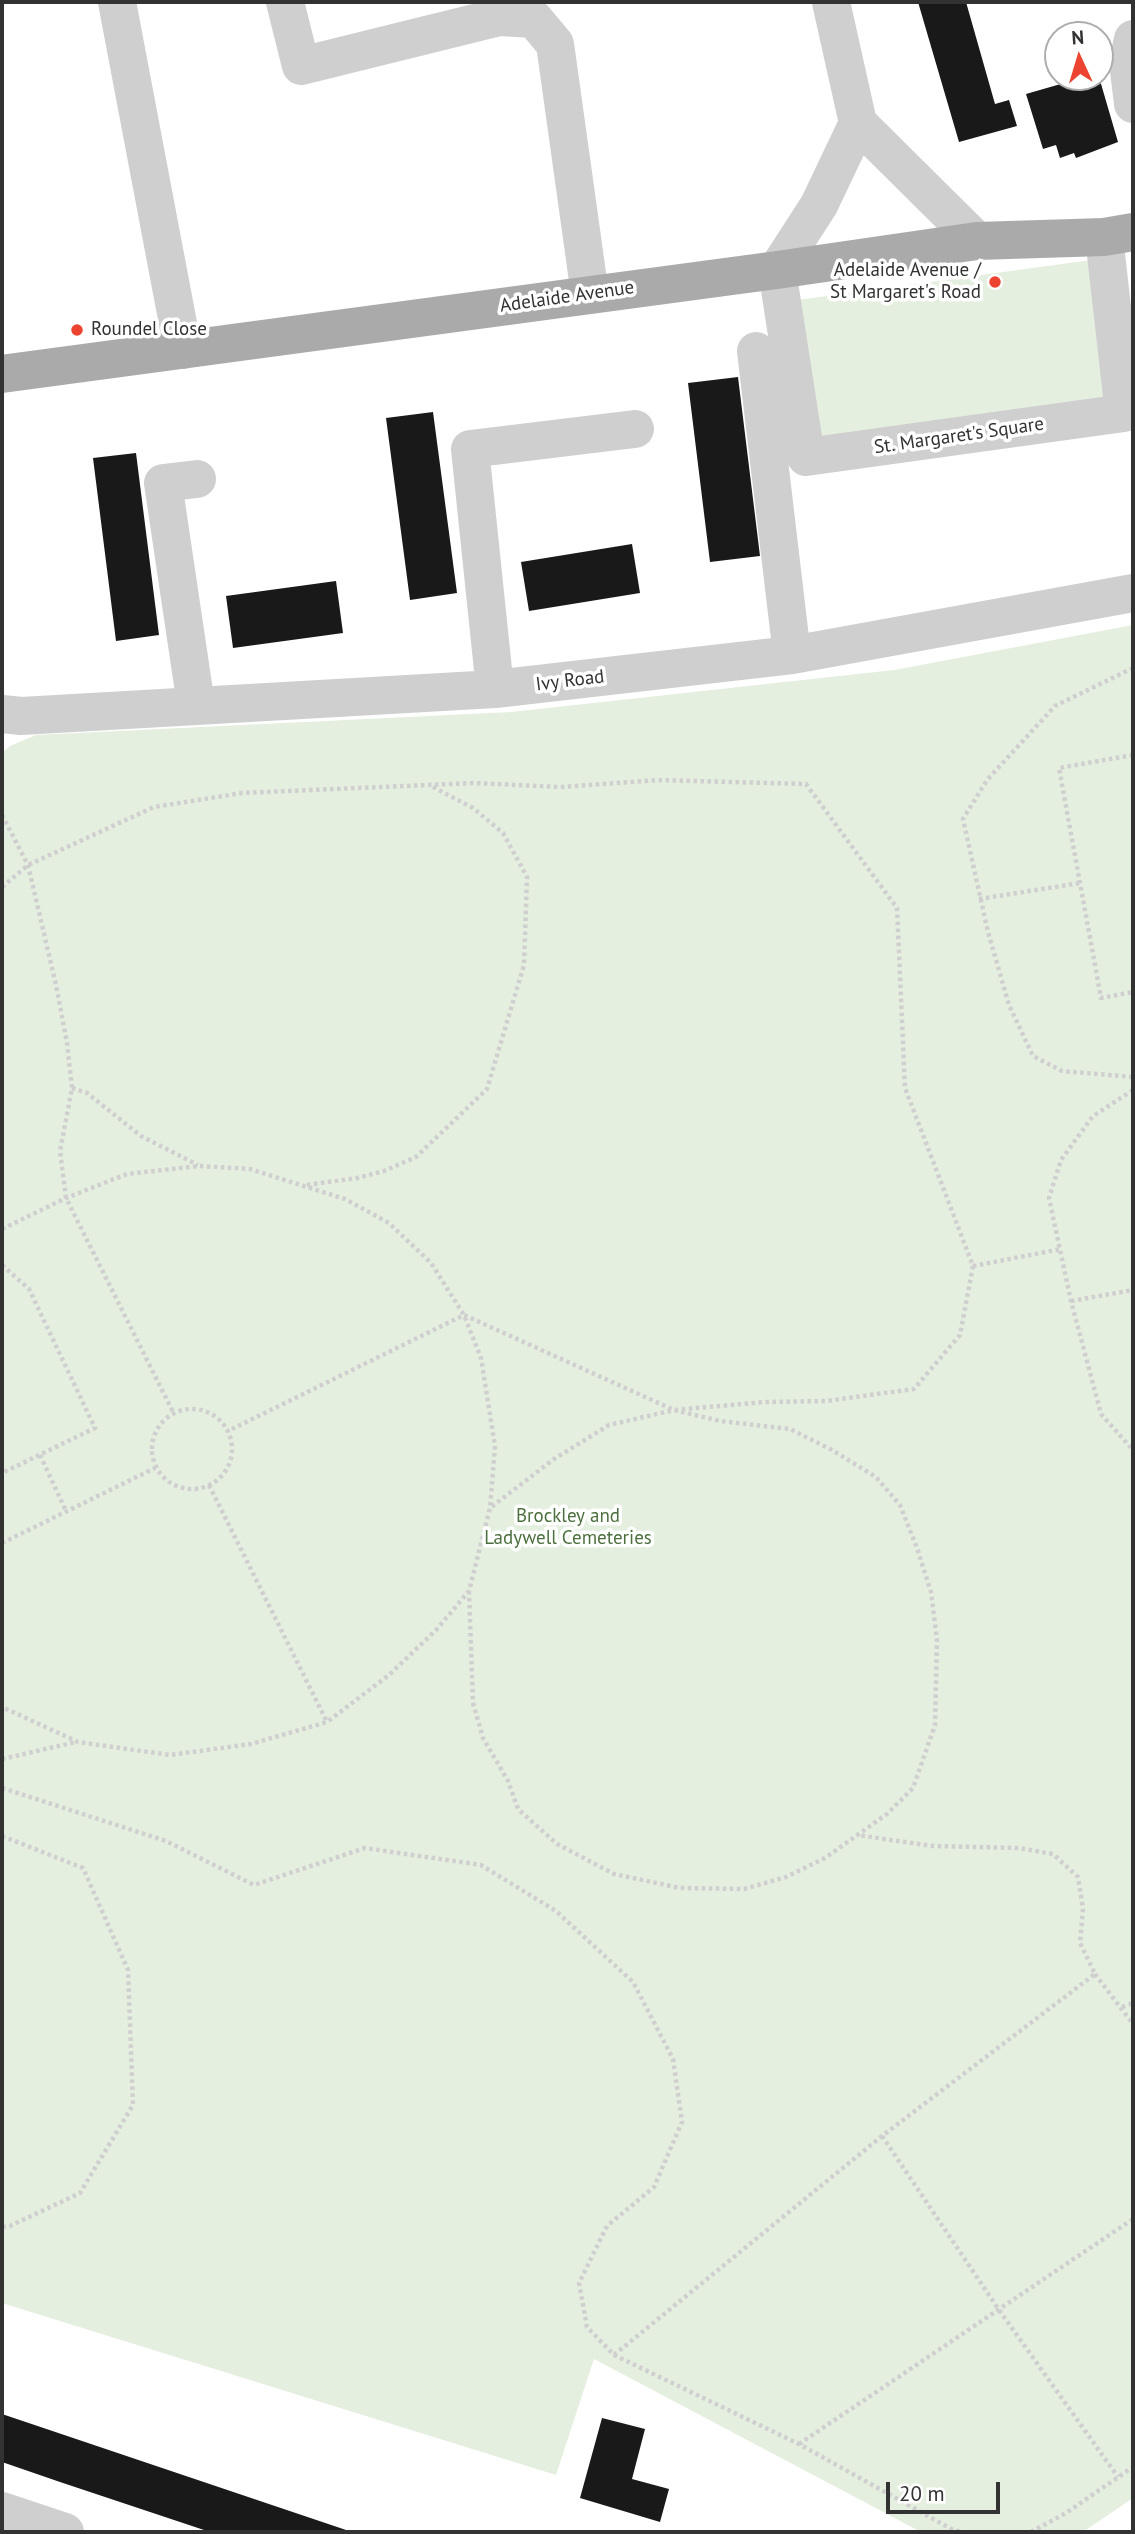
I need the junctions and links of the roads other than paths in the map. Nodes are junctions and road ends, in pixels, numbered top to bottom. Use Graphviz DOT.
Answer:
graph roads {
  1 [pos="117,2"];
  2 [pos="285,2"];
  3 [pos="831,2"];
  4 [pos="532,10"];
  5 [pos="1133,39"];
  6 [pos="1133,104"];
  7 [pos="858,123"];
  8 [pos="1119,234"];
  9 [pos="977,241"];
  10 [pos="776,270"];
  11 [pos="590,295"];
  12 [pos="183,350"];
  13 [pos="756,351"];
  14 [pos="2,374"];
  15 [pos="635,429"];
  16 [pos="197,479"];
  17 [pos="1133,593"];
  18 [pos="792,655"];
  19 [pos="495,689"];
  20 [pos="196,705"];
  21 [pos="2,714"];
  22 [pos="2,2511"];
  23 [pos="65,2532"];
  1 -- 12 [label="street"];
  2 -- 4 [label="street"];
  3 -- 7 [label="street"];
  4 -- 11 [label="street"];
  5 -- 6 [label="street"];
  7 -- 9 [label="street"];
  7 -- 10 [label="street"];
  8 -- 9 [label="main road, Adelaide Avenue"];
  8 -- 10 [label="street, St. Margaret's Square"];
  9 -- 10 [label="main road, Adelaide Avenue"];
  10 -- 11 [label="main road, Adelaide Avenue"];
  11 -- 12 [label="main road, Adelaide Avenue"];
  12 -- 14 [label="main road, Adelaide Avenue"];
  13 -- 18 [label="street"];
  15 -- 19 [label="street"];
  16 -- 20 [label="street"];
  17 -- 18 [label="street, Ivy Road"];
  18 -- 19 [label="street, Ivy Road"];
  19 -- 20 [label="street, Ivy Road"];
  20 -- 21 [label="street, Ivy Road"];
  22 -- 23 [label="street"];
}
